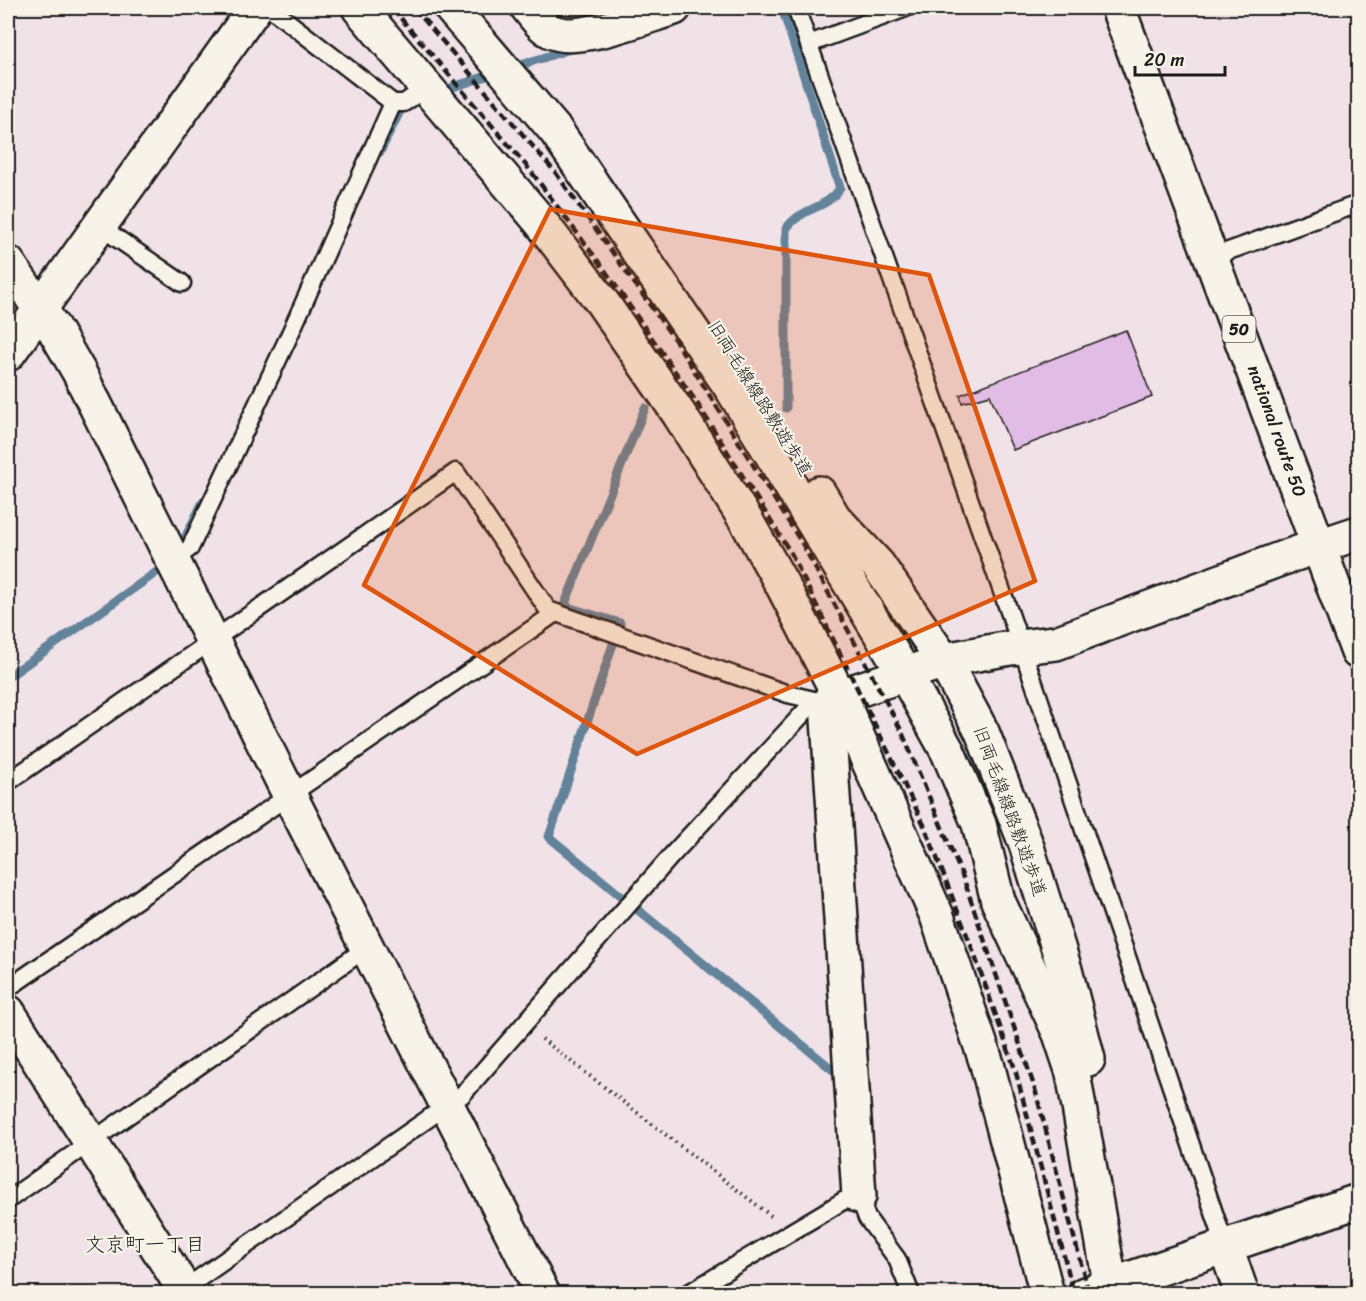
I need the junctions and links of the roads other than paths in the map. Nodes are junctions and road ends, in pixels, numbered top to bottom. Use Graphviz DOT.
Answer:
graph roads {
  1 [pos="255,8"];
  2 [pos="270,8"];
  3 [pos="359,8"];
  4 [pos="451,8"];
  5 [pos="528,8"];
  6 [pos="674,8"];
  7 [pos="796,8"];
  8 [pos="906,8"];
  9 [pos="1118,8"];
  10 [pos="809,44"];
  11 [pos="427,87"];
  12 [pos="393,104"];
  13 [pos="556,131"];
  14 [pos="1359,204"];
  15 [pos="99,226"];
  16 [pos="1212,257"];
  17 [pos="8,263"];
  18 [pos="182,283"];
  19 [pos="40,309"];
  20 [pos="8,354"];
  21 [pos="1359,533"];
  22 [pos="1320,546"];
  23 [pos="173,561"];
  24 [pos="554,614"];
  25 [pos="213,641"];
  26 [pos="1022,648"];
  27 [pos="1359,652"];
  28 [pos="944,661"];
  29 [pos="905,674"];
  30 [pos="830,699"];
  31 [pos="8,782"];
  32 [pos="289,794"];
  33 [pos="368,947"];
  34 [pos="8,988"];
  35 [pos="8,1012"];
  36 [pos="448,1105"];
  37 [pos="89,1142"];
  38 [pos="859,1196"];
  39 [pos="8,1200"];
  40 [pos="1359,1201"];
  41 [pos="1226,1248"];
  42 [pos="1115,1289"];
  43 [pos="183,1292"];
  44 [pos="543,1293"];
  45 [pos="687,1293"];
  46 [pos="911,1293"];
  47 [pos="1047,1293"];
  48 [pos="1242,1293"];
  1 -- 15 [label="main road"];
  2 -- 12 [label="lane"];
  3 -- 11 [label="main road"];
  4 -- 13 [label="main road, 旧両毛線線路敷遊歩道"];
  5 -- 6 [label="main road"];
  7 -- 10 [label="lane"];
  8 -- 10 [label="lane"];
  9 -- 16 [label="main road, national route 50 / 50"];
  10 -- 26 [label="lane"];
  11 -- 12 [label="lane"];
  11 -- 30 [label="main road"];
  12 -- 23 [label="lane"];
  13 -- 28 [label="main road, 旧両毛線線路敷遊歩道"];
  13 -- 29 [label="main road, 旧両毛線線路敷遊歩道"];
  14 -- 16 [label="lane"];
  15 -- 18 [label="lane"];
  15 -- 19 [label="main road"];
  16 -- 22 [label="main road, national route 50 / 50"];
  17 -- 19 [label="main road"];
  19 -- 20 [label="main road"];
  19 -- 23 [label="main road"];
  21 -- 22 [label="main road"];
  22 -- 26 [label="main road"];
  22 -- 27 [label="main road, national route 50 / 50"];
  23 -- 25 [label="main road"];
  24 -- 25 [label="lane"];
  24 -- 30 [label="lane"];
  24 -- 32 [label="lane"];
  25 -- 31 [label="lane"];
  25 -- 32 [label="main road"];
  26 -- 28 [label="main road"];
  26 -- 41 [label="lane"];
  28 -- 29 [label="main road"];
  28 -- 42 [label="main road, 旧両毛線線路敷遊歩道"];
  29 -- 30 [label="main road"];
  29 -- 42 [label="main road, 旧両毛線線路敷遊歩道"];
  30 -- 36 [label="lane"];
  30 -- 38 [label="main road"];
  30 -- 47 [label="main road"];
  32 -- 33 [label="main road"];
  32 -- 34 [label="lane"];
  33 -- 36 [label="main road"];
  33 -- 37 [label="lane"];
  35 -- 37 [label="main road"];
  36 -- 43 [label="lane"];
  36 -- 44 [label="main road"];
  37 -- 39 [label="lane"];
  37 -- 43 [label="main road"];
  38 -- 45 [label="lane"];
  38 -- 46 [label="lane"];
  40 -- 41 [label="main road"];
  41 -- 42 [label="main road"];
  41 -- 48 [label="main road"];
}
